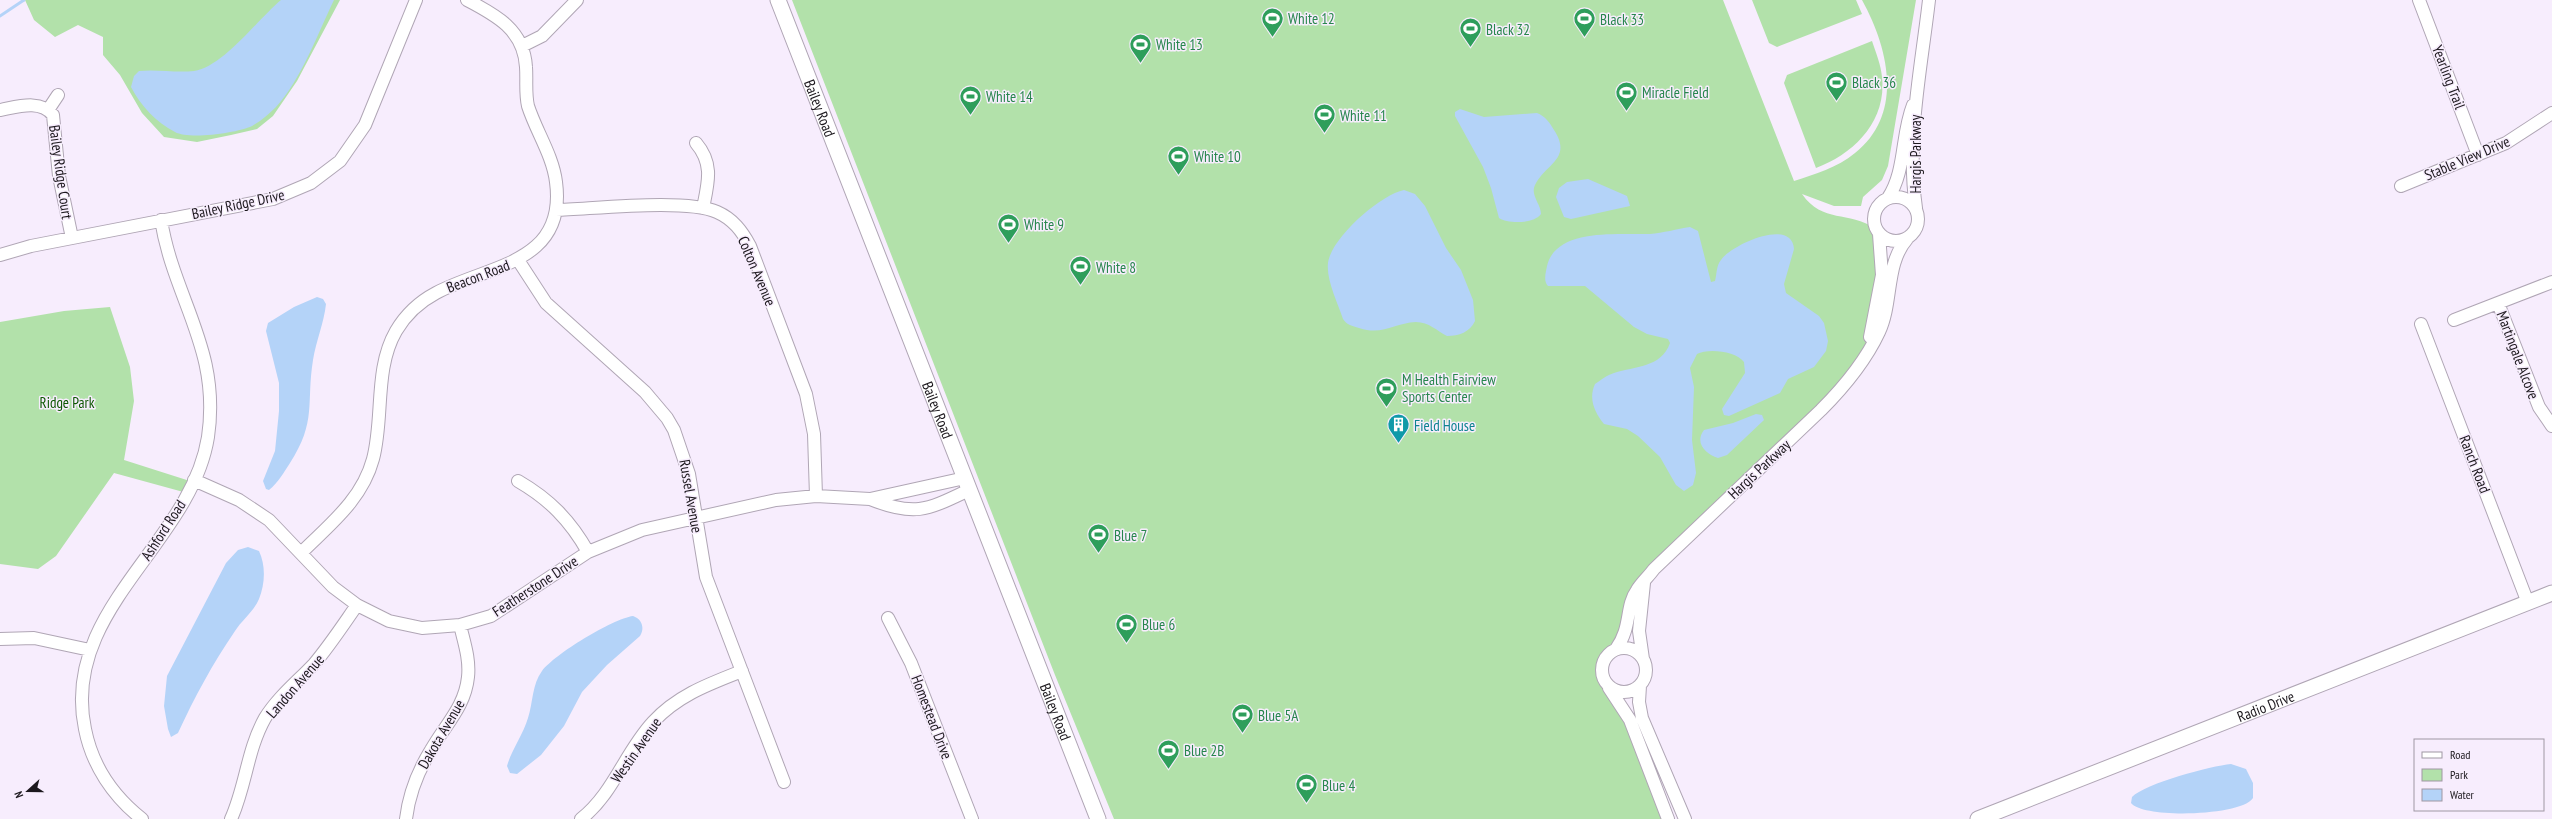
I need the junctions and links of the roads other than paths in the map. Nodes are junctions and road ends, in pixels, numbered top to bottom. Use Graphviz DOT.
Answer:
graph roads {
  1 [pos="416,0"];
  2 [pos="466,0"];
  3 [pos="577,0"];
  4 [pos="778,0"];
  5 [pos="1928,0"];
  6 [pos="2419,0"];
  7 [pos="522,46"];
  8 [pos="58,95"];
  9 [pos="1914,100"];
  10 [pos="0,110"];
  11 [pos="48,110"];
  12 [pos="2552,113"];
  13 [pos="696,143"];
  14 [pos="2478,155"];
  15 [pos="2401,186"];
  16 [pos="1888,198"];
  17 [pos="703,208"];
  18 [pos="1916,208"];
  19 [pos="556,210"];
  20 [pos="161,220"];
  21 [pos="1880,234"];
  22 [pos="72,238"];
  23 [pos="1907,239"];
  24 [pos="0,255"];
  25 [pos="518,260"];
  26 [pos="2552,282"];
  27 [pos="2498,303"];
  28 [pos="2454,320"];
  29 [pos="2421,324"];
  30 [pos="1868,350"];
  31 [pos="2552,426"];
  32 [pos="194,480"];
  33 [pos="518,481"];
  34 [pos="967,484"];
  35 [pos="816,496"];
  36 [pos="870,499"];
  37 [pos="696,519"];
  38 [pos="588,552"];
  39 [pos="301,553"];
  40 [pos="1644,583"];
  41 [pos="2552,594"];
  42 [pos="2528,603"];
  43 [pos="357,604"];
  44 [pos="888,618"];
  45 [pos="460,625"];
  46 [pos="0,639"];
  47 [pos="1616,649"];
  48 [pos="90,650"];
  49 [pos="1643,659"];
  50 [pos="742,671"];
  51 [pos="1640,686"];
  52 [pos="1609,688"];
  53 [pos="784,782"];
  54 [pos="142,819"];
  55 [pos="231,819"];
  56 [pos="406,819"];
  57 [pos="581,819"];
  58 [pos="972,819"];
  59 [pos="1098,819"];
  60 [pos="1668,819"];
  61 [pos="1685,819"];
  62 [pos="1978,819"];
  1 -- 20 [label="street, Bailey Ridge Drive"];
  2 -- 7 [label="street, Beacon Road"];
  3 -- 7 [label="street"];
  4 -- 34 [label="main road, Bailey Road"];
  5 -- 9 [label="street, Hargis Parkway"];
  6 -- 14 [label="street, Yearling Trail"];
  7 -- 19 [label="street, Beacon Road"];
  8 -- 11 [label="street"];
  9 -- 16 [label="street, Hargis Parkway"];
  9 -- 18 [label="street, Hargis Parkway"];
  10 -- 11 [label="street, Bailey Ridge Court"];
  11 -- 22 [label="street, Bailey Ridge Court"];
  12 -- 14 [label="street, Stable View Drive"];
  13 -- 17 [label="street"];
  14 -- 15 [label="street, Stable View Drive"];
  16 -- 18 [label="street"];
  16 -- 21 [label="street"];
  17 -- 19 [label="street, Colton Avenue"];
  17 -- 35 [label="street, Colton Avenue"];
  18 -- 23 [label="street"];
  19 -- 25 [label="street, Beacon Road"];
  20 -- 22 [label="street, Bailey Ridge Drive"];
  20 -- 32 [label="street, Ashford Road"];
  21 -- 23 [label="street"];
  21 -- 30 [label="street, Hargis Parkway"];
  22 -- 24 [label="street, Bailey Ridge Drive"];
  23 -- 30 [label="street, Hargis Parkway"];
  25 -- 37 [label="street, Russel Avenue"];
  25 -- 39 [label="street, Beacon Road"];
  26 -- 27 [label="street"];
  27 -- 28 [label="street"];
  27 -- 31 [label="street, Martingale Alcove"];
  29 -- 42 [label="street, Ranch Road"];
  30 -- 40 [label="street, Hargis Parkway"];
  32 -- 39 [label="street, Featherstone Drive"];
  32 -- 48 [label="street, Ashford Road"];
  33 -- 38 [label="street"];
  34 -- 36 [label="street, Featherstone Drive"];
  34 -- 36 [label="street, Featherstone Drive"];
  34 -- 59 [label="main road, Bailey Road"];
  35 -- 36 [label="street, Featherstone Drive"];
  35 -- 37 [label="street, Featherstone Drive"];
  37 -- 38 [label="street, Featherstone Drive"];
  37 -- 50 [label="street, Russel Avenue"];
  38 -- 45 [label="street, Featherstone Drive"];
  39 -- 43 [label="street, Featherstone Drive"];
  40 -- 47 [label="street, Hargis Parkway"];
  40 -- 49 [label="street"];
  41 -- 42 [label="main road, Radio Drive"];
  42 -- 62 [label="main road, Radio Drive"];
  43 -- 45 [label="street, Featherstone Drive"];
  43 -- 55 [label="street, Landon Avenue"];
  44 -- 58 [label="street, Homestead Drive"];
  45 -- 56 [label="street, Dakota Avenue"];
  46 -- 48 [label="street"];
  47 -- 49 [label="street"];
  47 -- 52 [label="street"];
  48 -- 54 [label="street, Ashford Road"];
  49 -- 51 [label="street"];
  50 -- 53 [label="street, Russel Avenue"];
  50 -- 57 [label="street, Westin Avenue"];
  51 -- 52 [label="street"];
  51 -- 61 [label="street"];
  52 -- 60 [label="street"];
}
